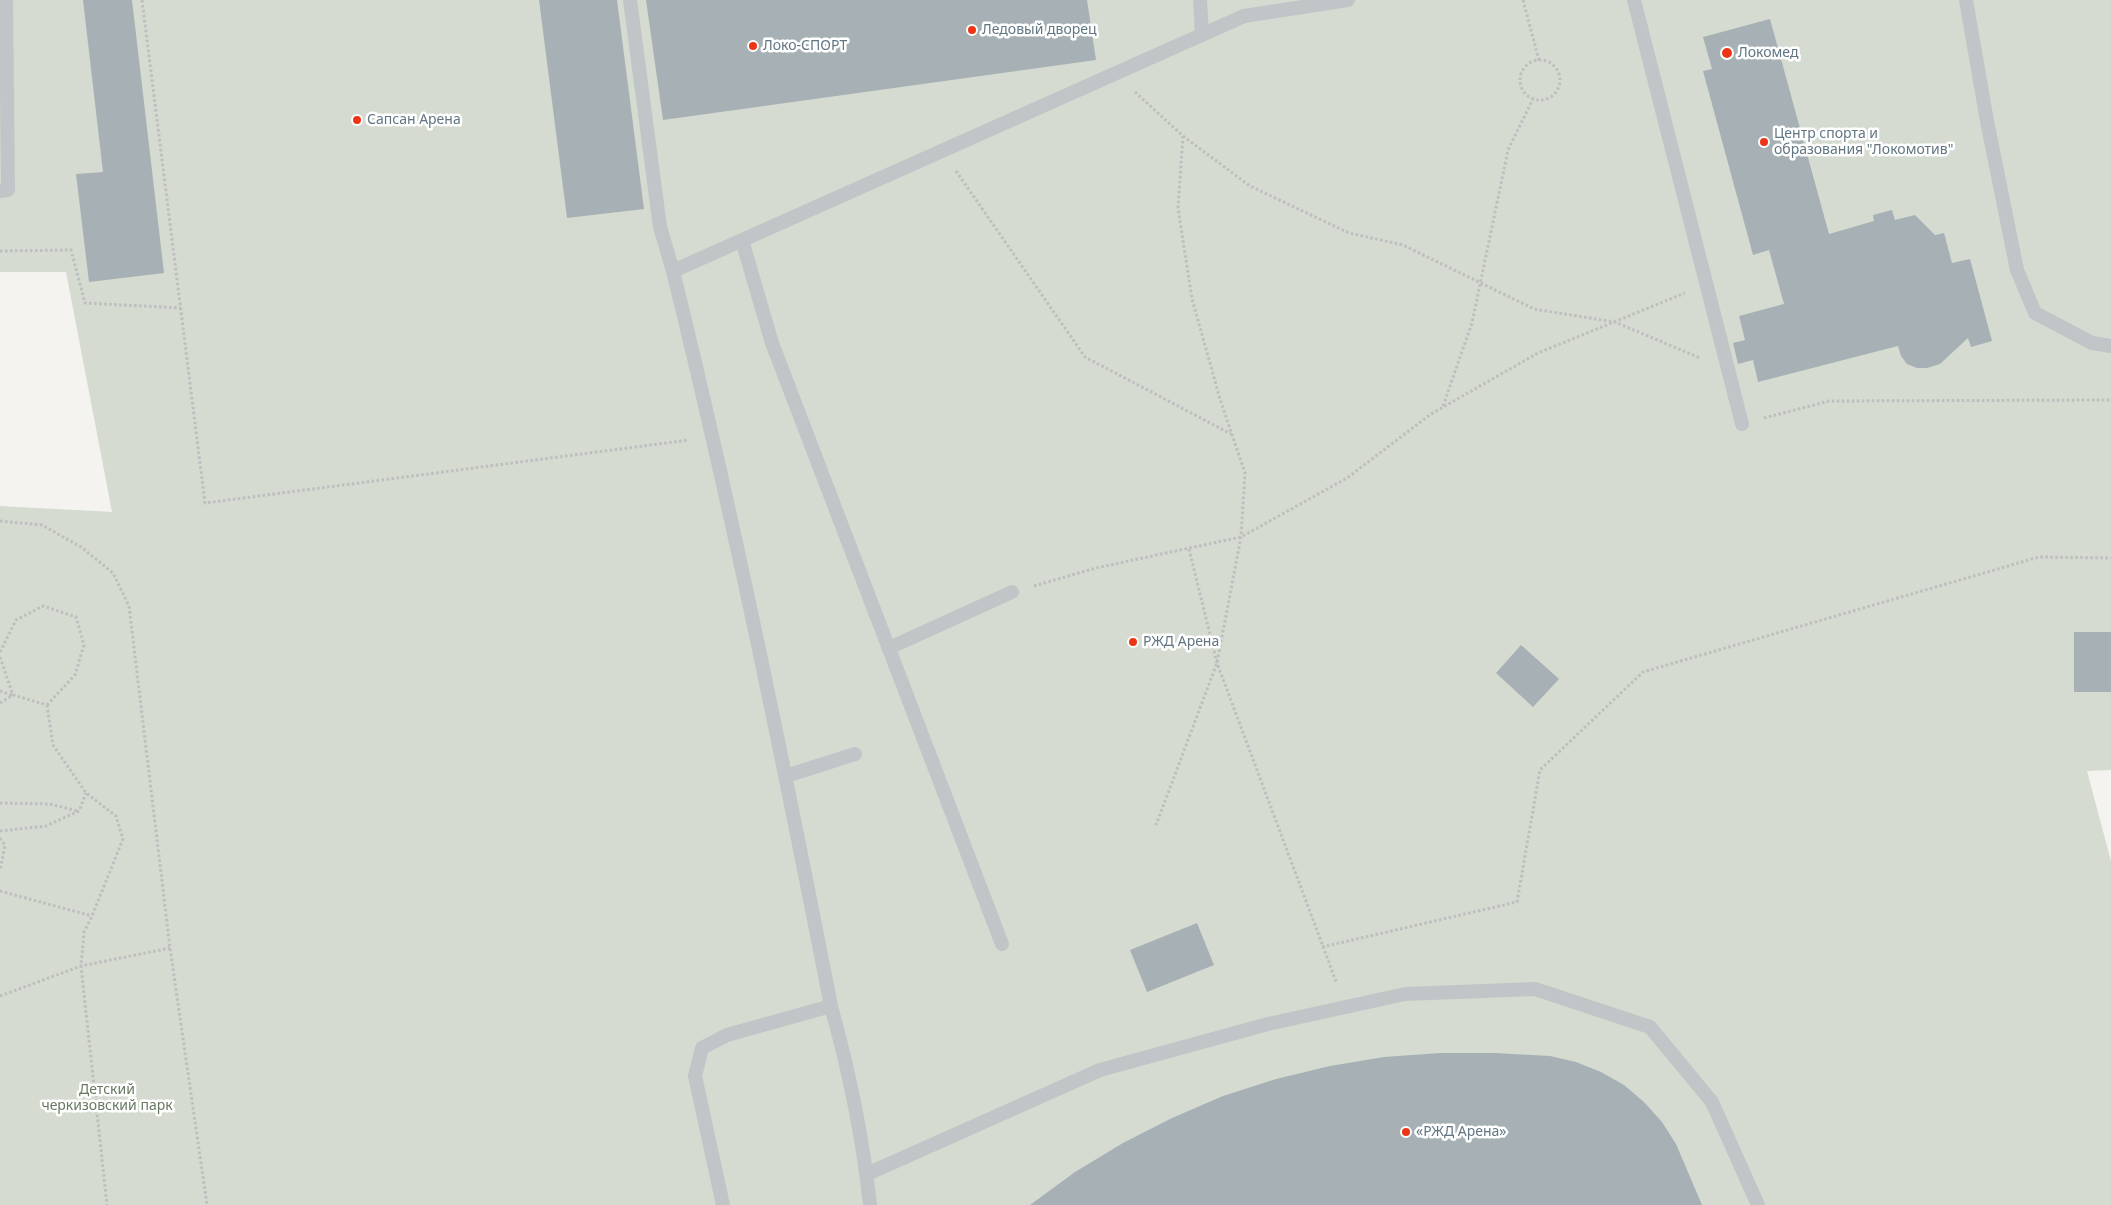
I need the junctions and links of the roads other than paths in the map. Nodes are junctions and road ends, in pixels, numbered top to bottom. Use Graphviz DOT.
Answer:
graph roads {
  1 [pos="6,0"];
  2 [pos="630,0"];
  3 [pos="1200,0"];
  4 [pos="1348,0"];
  5 [pos="1634,0"];
  6 [pos="1966,0"];
  7 [pos="1202,35"];
  8 [pos="0,191"];
  9 [pos="742,240"];
  10 [pos="673,271"];
  11 [pos="2111,346"];
  12 [pos="1742,424"];
  13 [pos="1012,592"];
  14 [pos="889,648"];
  15 [pos="855,754"];
  16 [pos="786,776"];
  17 [pos="1002,944"];
  18 [pos="831,1006"];
  19 [pos="866,1174"];
  20 [pos="723,1205"];
  21 [pos="870,1205"];
  22 [pos="1758,1205"];
  1 -- 8 [label="lane"];
  2 -- 10 [label="lane"];
  3 -- 7 [label="lane"];
  4 -- 7 [label="lane"];
  5 -- 12 [label="lane"];
  6 -- 11 [label="lane"];
  7 -- 9 [label="lane"];
  9 -- 10 [label="lane"];
  9 -- 14 [label="lane"];
  10 -- 16 [label="lane"];
  13 -- 14 [label="lane"];
  14 -- 17 [label="lane"];
  15 -- 16 [label="lane"];
  16 -- 18 [label="lane"];
  18 -- 19 [label="lane"];
  18 -- 20 [label="lane"];
  19 -- 21 [label="lane"];
  19 -- 22 [label="lane"];
}
